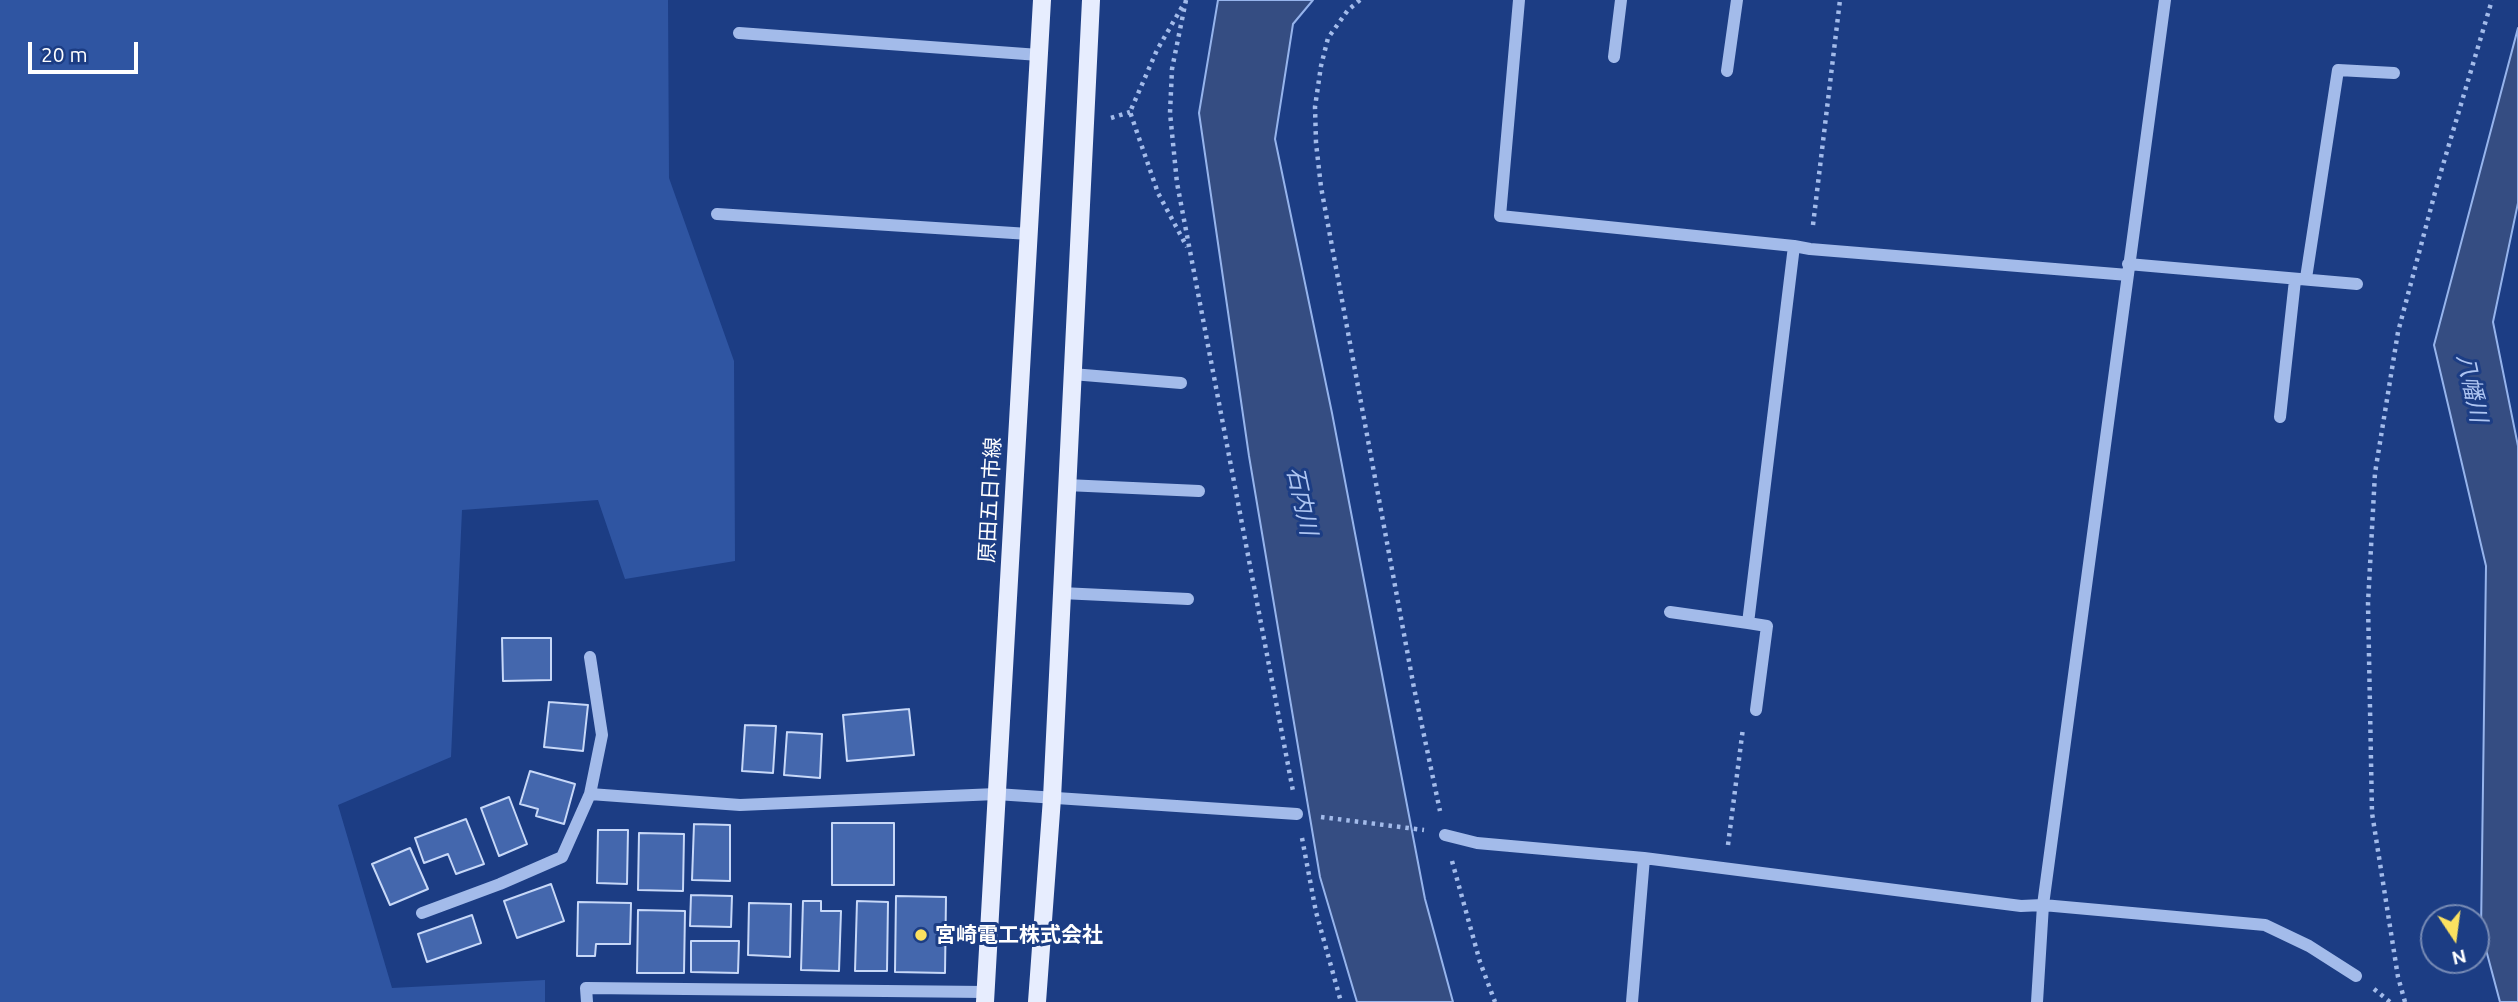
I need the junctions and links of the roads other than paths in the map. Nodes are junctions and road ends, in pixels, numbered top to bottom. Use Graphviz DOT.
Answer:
graph roads {
  1 [pos="1042,0"];
  2 [pos="1091,0"];
  3 [pos="1519,0"];
  4 [pos="1620,0"];
  5 [pos="1737,0"];
  6 [pos="2165,0"];
  7 [pos="739,33"];
  8 [pos="1039,55"];
  9 [pos="1614,57"];
  10 [pos="1727,71"];
  11 [pos="2394,73"];
  12 [pos="717,214"];
  13 [pos="1029,234"];
  14 [pos="1794,246"];
  15 [pos="2128,270"];
  16 [pos="2301,279"];
  17 [pos="2357,284"];
  18 [pos="1072,374"];
  19 [pos="1181,383"];
  20 [pos="2280,417"];
  21 [pos="1066,485"];
  22 [pos="1199,491"];
  23 [pos="1061,593"];
  24 [pos="1188,599"];
  25 [pos="1670,612"];
  26 [pos="1748,623"];
  27 [pos="590,657"];
  28 [pos="1756,709"];
  29 [pos="590,794"];
  30 [pos="996,794"];
  31 [pos="1052,798"];
  32 [pos="1302,814"];
  33 [pos="1445,835"];
  34 [pos="1644,858"];
  35 [pos="2043,905"];
  36 [pos="422,913"];
  37 [pos="2356,976"];
  38 [pos="985,997"];
  39 [pos="587,1002"];
  40 [pos="1037,1002"];
  41 [pos="1632,1002"];
  42 [pos="2037,1002"];
  1 -- 8 [label="main road, 原田五日市線"];
  2 -- 18 [label="main road"];
  3 -- 14 [label="street"];
  4 -- 9 [label="street"];
  5 -- 10 [label="street"];
  6 -- 15 [label="street"];
  7 -- 8 [label="street"];
  8 -- 13 [label="main road, 原田五日市線"];
  11 -- 16 [label="street"];
  12 -- 13 [label="street"];
  13 -- 30 [label="main road, 原田五日市線"];
  14 -- 15 [label="street"];
  14 -- 26 [label="street"];
  15 -- 16 [label="street"];
  15 -- 35 [label="street"];
  16 -- 17 [label="street"];
  16 -- 20 [label="street"];
  18 -- 19 [label="street"];
  18 -- 21 [label="main road"];
  21 -- 22 [label="street"];
  21 -- 23 [label="main road"];
  23 -- 24 [label="street"];
  23 -- 31 [label="main road"];
  25 -- 26 [label="street"];
  26 -- 28 [label="street"];
  27 -- 29 [label="street"];
  29 -- 30 [label="street"];
  29 -- 36 [label="street"];
  30 -- 31 [label="street"];
  30 -- 38 [label="main road, 原田五日市線"];
  31 -- 32 [label="street"];
  31 -- 40 [label="main road"];
  33 -- 34 [label="street"];
  34 -- 35 [label="street"];
  34 -- 41 [label="street"];
  35 -- 37 [label="street"];
  35 -- 42 [label="street"];
  38 -- 39 [label="street"];
}
